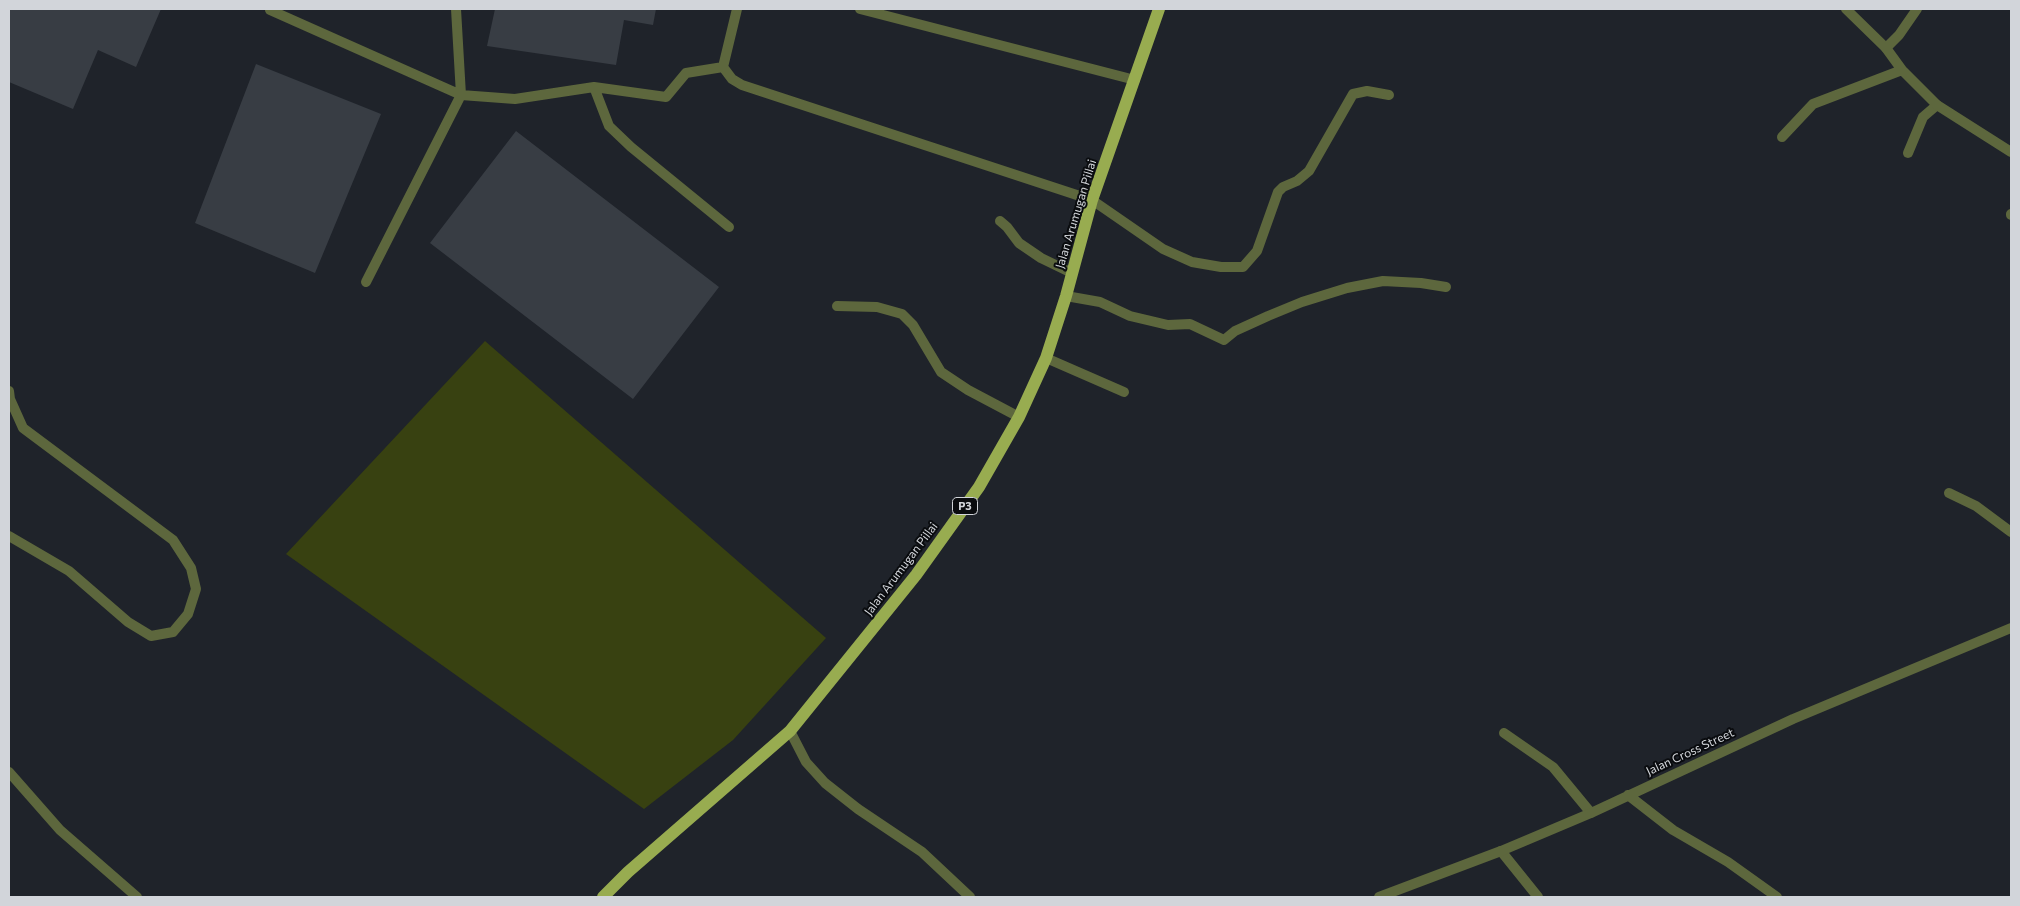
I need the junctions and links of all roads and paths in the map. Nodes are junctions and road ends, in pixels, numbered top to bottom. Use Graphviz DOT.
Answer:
graph roads {
  1 [pos="456,9"];
  2 [pos="737,9"];
  3 [pos="860,9"];
  4 [pos="1159,9"];
  5 [pos="1846,9"];
  6 [pos="1917,9"];
  7 [pos="270,10"];
  8 [pos="1886,48"];
  9 [pos="723,66"];
  10 [pos="1902,70"];
  11 [pos="1135,80"];
  12 [pos="594,87"];
  13 [pos="461,95"];
  14 [pos="1389,95"];
  15 [pos="1937,105"];
  16 [pos="1782,137"];
  17 [pos="2011,152"];
  18 [pos="1908,153"];
  19 [pos="1092,200"];
  20 [pos="1000,221"];
  21 [pos="729,227"];
  22 [pos="1072,273"];
  23 [pos="366,282"];
  24 [pos="1446,287"];
  25 [pos="1066,296"];
  26 [pos="837,306"];
  27 [pos="1046,358"];
  28 [pos="9,391"];
  29 [pos="1124,392"];
  30 [pos="1019,418"];
  31 [pos="1949,493"];
  32 [pos="2011,532"];
  33 [pos="9,536"];
  34 [pos="2011,628"];
  35 [pos="790,731"];
  36 [pos="1504,733"];
  37 [pos="9,772"];
  38 [pos="1628,795"];
  39 [pos="1591,813"];
  40 [pos="1501,851"];
  41 [pos="137,897"];
  42 [pos="603,897"];
  43 [pos="970,897"];
  44 [pos="1379,897"];
  45 [pos="1538,897"];
  46 [pos="1777,897"];
  1 -- 13 [label="street"];
  2 -- 9 [label="street"];
  3 -- 11 [label="street"];
  4 -- 11 [label="main road, Jalan Arumugan Pillai / P3"];
  5 -- 8 [label="street"];
  6 -- 8 [label="street"];
  7 -- 13 [label="street"];
  8 -- 10 [label="street"];
  9 -- 12 [label="street"];
  9 -- 19 [label="street"];
  10 -- 15 [label="street"];
  10 -- 16 [label="street"];
  11 -- 19 [label="main road, Jalan Arumugan Pillai / P3"];
  12 -- 13 [label="street"];
  12 -- 21 [label="street"];
  13 -- 23 [label="street"];
  14 -- 19 [label="street"];
  15 -- 17 [label="street"];
  15 -- 18 [label="street"];
  19 -- 22 [label="main road, Jalan Arumugan Pillai / P3"];
  20 -- 22 [label="street"];
  22 -- 25 [label="main road, Jalan Arumugan Pillai / P3"];
  24 -- 25 [label="street"];
  25 -- 27 [label="main road, Jalan Arumugan Pillai / P3"];
  26 -- 30 [label="street"];
  27 -- 29 [label="street"];
  27 -- 30 [label="main road, Jalan Arumugan Pillai / P3"];
  28 -- 33 [label="street"];
  30 -- 35 [label="main road, Jalan Arumugan Pillai / P3"];
  31 -- 32 [label="street"];
  34 -- 38 [label="street, Jalan Cross Street"];
  35 -- 42 [label="main road, Jalan Arumugan Pillai / P3"];
  35 -- 43 [label="street"];
  36 -- 39 [label="street"];
  37 -- 41 [label="street"];
  38 -- 39 [label="street, Jalan Cross Street"];
  38 -- 46 [label="street"];
  39 -- 40 [label="street, Jalan Cross Street"];
  40 -- 44 [label="street, Jalan Cross Street"];
  40 -- 45 [label="street"];
}
